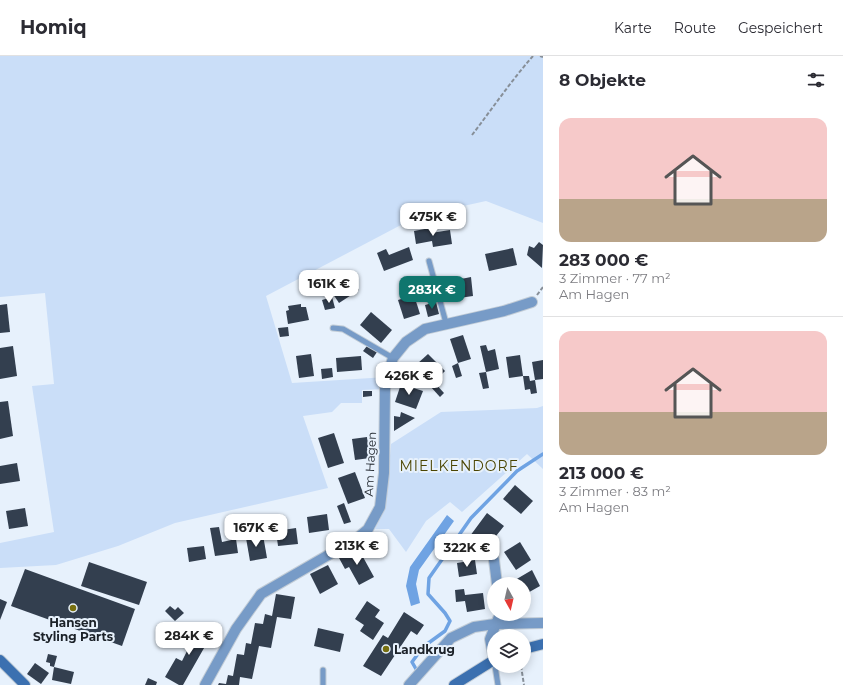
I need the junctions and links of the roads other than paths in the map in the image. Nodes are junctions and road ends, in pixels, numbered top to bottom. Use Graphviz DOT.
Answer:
graph roads {
  1 [pos="429,262"];
  2 [pos="532,302"];
  3 [pos="446,323"];
  4 [pos="333,328"];
  5 [pos="393,358"];
  6 [pos="494,560"];
  7 [pos="496,577"];
  8 [pos="496,621"];
  9 [pos="543,623"];
  10 [pos="495,624"];
  11 [pos="493,629"];
  12 [pos="543,644"];
  13 [pos="531,647"];
  14 [pos="0,660"];
  15 [pos="487,664"];
  16 [pos="323,670"];
  17 [pos="496,673"];
  18 [pos="25,685"];
  19 [pos="205,685"];
  20 [pos="323,685"];
  21 [pos="409,685"];
  22 [pos="454,685"];
  23 [pos="498,685"];
  1 -- 3 [label="lane"];
  2 -- 3 [label="street, Am Hagen"];
  3 -- 5 [label="street, Am Hagen"];
  4 -- 5 [label="lane"];
  5 -- 19 [label="street, Am Hagen"];
  6 -- 7 [label="street"];
  8 -- 10 [label="street"];
  9 -- 10 [label="street"];
  10 -- 11 [label="street"];
  10 -- 21 [label="street"];
  12 -- 13 [label="street"];
  14 -- 18 [label="street"];
  15 -- 22 [label="street"];
  16 -- 20 [label="lane"];
  17 -- 23 [label="lane"];
}
